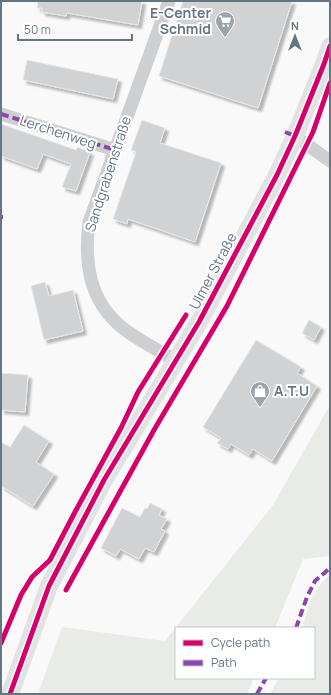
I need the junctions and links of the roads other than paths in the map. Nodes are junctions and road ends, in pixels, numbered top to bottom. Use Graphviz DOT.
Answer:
graph roads {
  1 [pos="168,1"];
  2 [pos="330,46"];
  3 [pos="1,114"];
  4 [pos="295,136"];
  5 [pos="115,150"];
  6 [pos="330,161"];
  7 [pos="177,361"];
  8 [pos="10,694"];
  1 -- 5 [label="street, Sandgrabenstraße"];
  2 -- 4 [label="main road, Ulmer Straße"];
  3 -- 5 [label="street, Lerchenweg"];
  4 -- 6 [label="street"];
  4 -- 7 [label="main road, Ulmer Straße"];
  5 -- 7 [label="street, Sandgrabenstraße"];
  7 -- 8 [label="main road, Ulmer Straße"];
}
